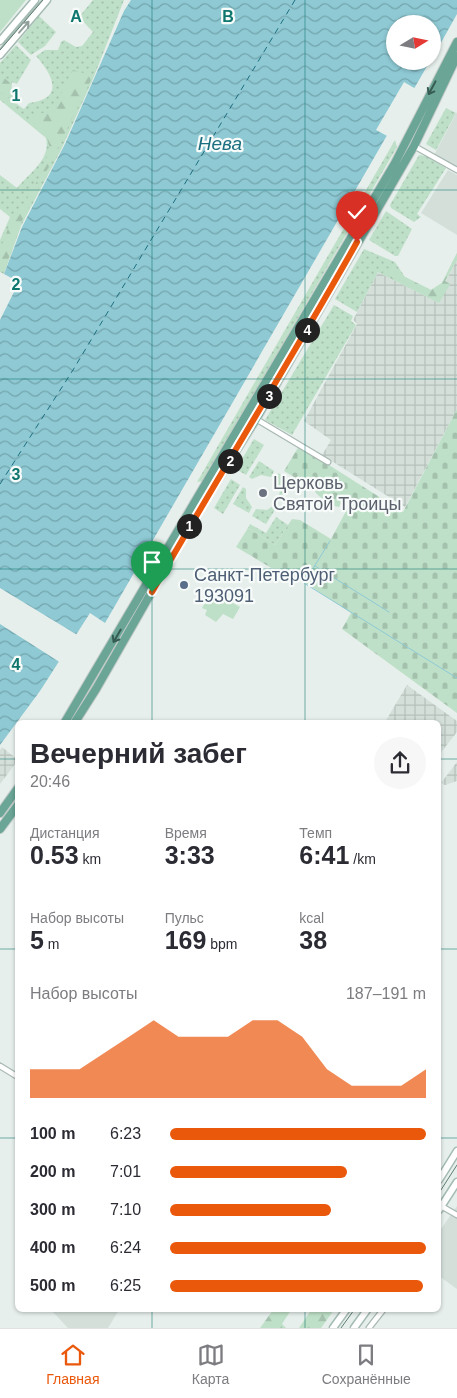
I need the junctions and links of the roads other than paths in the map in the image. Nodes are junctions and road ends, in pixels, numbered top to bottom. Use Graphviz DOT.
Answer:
graph roads {
  1 [pos="36,0"];
  2 [pos="47,0"];
  3 [pos="0,41"];
  4 [pos="457,42"];
  5 [pos="0,55"];
  6 [pos="457,56"];
  7 [pos="414,146"];
  8 [pos="457,170"];
  9 [pos="256,419"];
  10 [pos="328,462"];
  11 [pos="66,720"];
  12 [pos="75,720"];
  13 [pos="15,792"];
  14 [pos="15,808"];
  15 [pos="0,813"];
  16 [pos="0,829"];
  17 [pos="0,1066"];
  18 [pos="15,1075"];
  19 [pos="457,1151"];
  20 [pos="441,1177"];
  21 [pos="457,1182"];
  22 [pos="441,1206"];
  23 [pos="441,1208"];
  24 [pos="457,1215"];
  25 [pos="345,1312"];
  26 [pos="366,1312"];
  27 [pos="381,1312"];
  28 [pos="333,1328"];
  29 [pos="354,1328"];
  30 [pos="369,1328"];
  1 -- 3 [label="main road"];
  5 -- 2 [label="main road, one-way"];
  4 -- 11 [label="main road, one-way"];
  6 -- 7 [label="main road"];
  7 -- 8 [label="street"];
  7 -- 9 [label="main road"];
  9 -- 10 [label="street"];
  9 -- 12 [label="main road"];
  13 -- 15 [label="main road"];
  14 -- 16 [label="main road"];
  17 -- 18 [label="street"];
  19 -- 20 [label="main road"];
  21 -- 22 [label="main road"];
  23 -- 24 [label="street"];
  25 -- 28 [label="main road"];
  26 -- 29 [label="main road"];
  27 -- 30 [label="street"];
}
